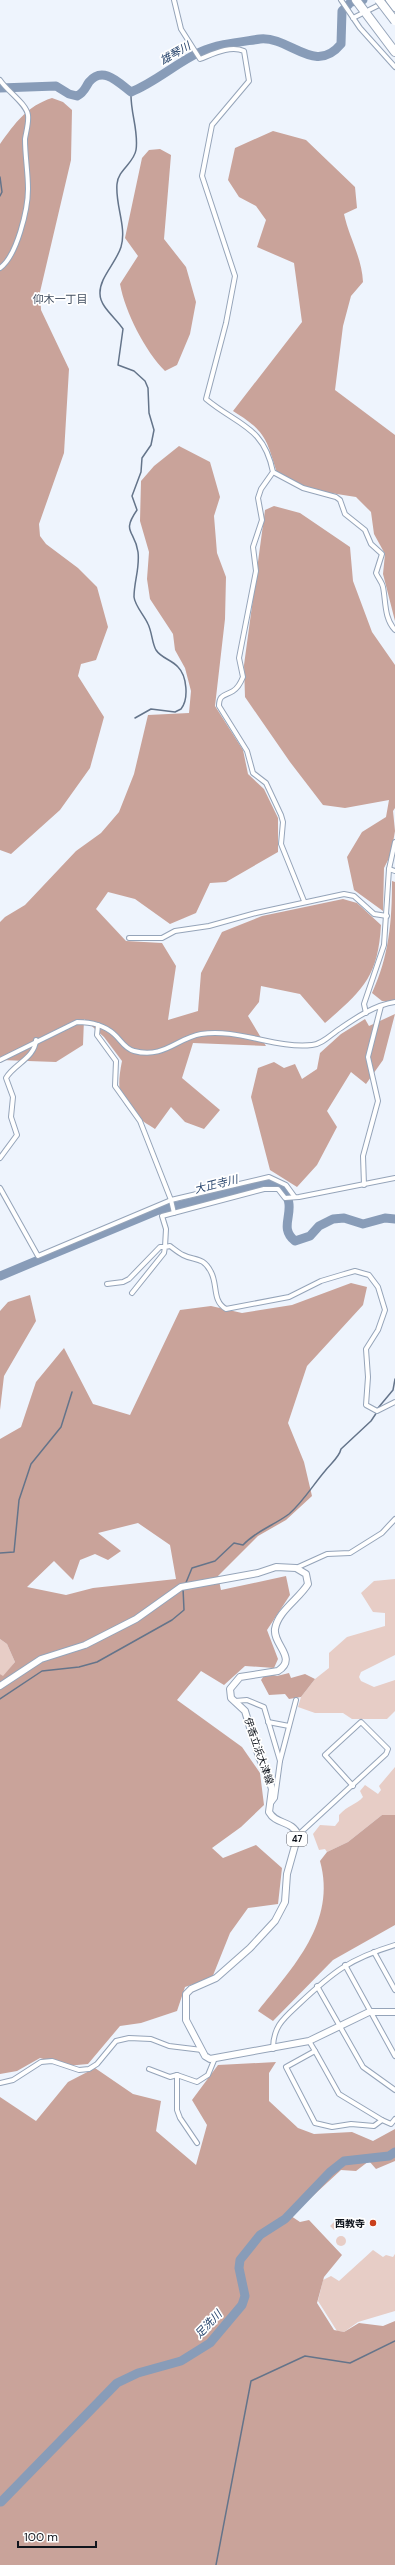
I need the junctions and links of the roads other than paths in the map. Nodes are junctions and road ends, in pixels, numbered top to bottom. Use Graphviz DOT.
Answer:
graph roads {
  1 [pos="174,0"];
  2 [pos="341,0"];
  3 [pos="356,0"];
  4 [pos="379,0"];
  5 [pos="389,0"];
  6 [pos="395,7"];
  7 [pos="365,12"];
  8 [pos="353,18"];
  9 [pos="395,21"];
  10 [pos="395,52"];
  11 [pos="395,67"];
  12 [pos="0,80"];
  13 [pos="0,268"];
  14 [pos="273,472"];
  15 [pos="395,630"];
  16 [pos="395,842"];
  17 [pos="389,869"];
  18 [pos="395,871"];
  19 [pos="304,901"];
  20 [pos="387,916"];
  21 [pos="129,938"];
  22 [pos="395,1002"];
  23 [pos="381,1006"];
  24 [pos="366,1013"];
  25 [pos="98,1025"];
  26 [pos="36,1040"];
  27 [pos="0,1060"];
  28 [pos="0,1158"];
  29 [pos="395,1178"];
  30 [pos="364,1185"];
  31 [pos="0,1188"];
  32 [pos="294,1196"];
  33 [pos="171,1200"];
  34 [pos="174,1213"];
  35 [pos="165,1246"];
  36 [pos="107,1284"];
  37 [pos="132,1293"];
  38 [pos="395,1402"];
  39 [pos="395,1519"];
  40 [pos="296,1568"];
  41 [pos="0,1686"];
  42 [pos="296,1700"];
  43 [pos="235,1701"];
  44 [pos="268,1722"];
  45 [pos="289,1726"];
  46 [pos="280,1761"];
  47 [pos="353,1786"];
  48 [pos="272,1802"];
  49 [pos="298,1835"];
  50 [pos="395,1946"];
  51 [pos="374,1952"];
  52 [pos="345,1965"];
  53 [pos="317,1986"];
  54 [pos="395,1990"];
  55 [pos="371,2012"];
  56 [pos="395,2012"];
  57 [pos="340,2025"];
  58 [pos="309,2041"];
  59 [pos="273,2049"];
  60 [pos="202,2050"];
  61 [pos="315,2051"];
  62 [pos="395,2056"];
  63 [pos="215,2058"];
  64 [pos="149,2069"];
  65 [pos="177,2075"];
  66 [pos="0,2083"];
  67 [pos="395,2090"];
  68 [pos="395,2119"];
  69 [pos="382,2120"];
  70 [pos="197,2142"];
  1 -- 14 [label="street"];
  2 -- 8 [label="street"];
  3 -- 7 [label="highway"];
  4 -- 9 [label="highway, bridge"];
  5 -- 6 [label="highway"];
  5 -- 7 [label="street"];
  7 -- 8 [label="street"];
  7 -- 10 [label="highway"];
  8 -- 11 [label="street"];
  12 -- 13 [label="street"];
  14 -- 15 [label="street"];
  14 -- 19 [label="street"];
  16 -- 17 [label="street"];
  17 -- 18 [label="street"];
  17 -- 20 [label="street"];
  19 -- 20 [label="street"];
  19 -- 21 [label="street"];
  20 -- 24 [label="street"];
  22 -- 23 [label="street"];
  23 -- 24 [label="street"];
  23 -- 30 [label="street"];
  24 -- 25 [label="street"];
  25 -- 26 [label="street"];
  25 -- 33 [label="street"];
  26 -- 27 [label="street"];
  26 -- 28 [label="street"];
  29 -- 30 [label="street"];
  30 -- 32 [label="street"];
  31 -- 33 [label="street"];
  32 -- 33 [label="street"];
  32 -- 34 [label="street"];
  33 -- 34 [label="street"];
  34 -- 35 [label="street"];
  35 -- 36 [label="street"];
  35 -- 37 [label="street"];
  35 -- 38 [label="street"];
  39 -- 40 [label="street"];
  40 -- 41 [label="main road"];
  40 -- 43 [label="main road"];
  42 -- 45 [label="street"];
  43 -- 44 [label="street"];
  43 -- 48 [label="main road, 伊香立浜大津線 / 47"];
  44 -- 45 [label="street"];
  44 -- 46 [label="street"];
  45 -- 46 [label="street"];
  46 -- 48 [label="street"];
  47 -- 47 [label="street"];
  47 -- 49 [label="street"];
  48 -- 49 [label="main road, 伊香立浜大津線 / 47"];
  49 -- 60 [label="main road, 47"];
  50 -- 51 [label="street"];
  51 -- 52 [label="street"];
  51 -- 54 [label="street"];
  52 -- 53 [label="street"];
  52 -- 55 [label="street"];
  53 -- 57 [label="street"];
  53 -- 59 [label="street"];
  55 -- 56 [label="main road"];
  55 -- 57 [label="main road"];
  55 -- 62 [label="street"];
  57 -- 58 [label="main road"];
  57 -- 67 [label="street"];
  58 -- 59 [label="main road"];
  58 -- 61 [label="street"];
  59 -- 63 [label="main road"];
  60 -- 63 [label="main road"];
  60 -- 66 [label="street"];
  61 -- 69 [label="street"];
  61 -- 69 [label="street"];
  63 -- 65 [label="street"];
  64 -- 65 [label="street"];
  65 -- 70 [label="street"];
  68 -- 69 [label="street"];
}
